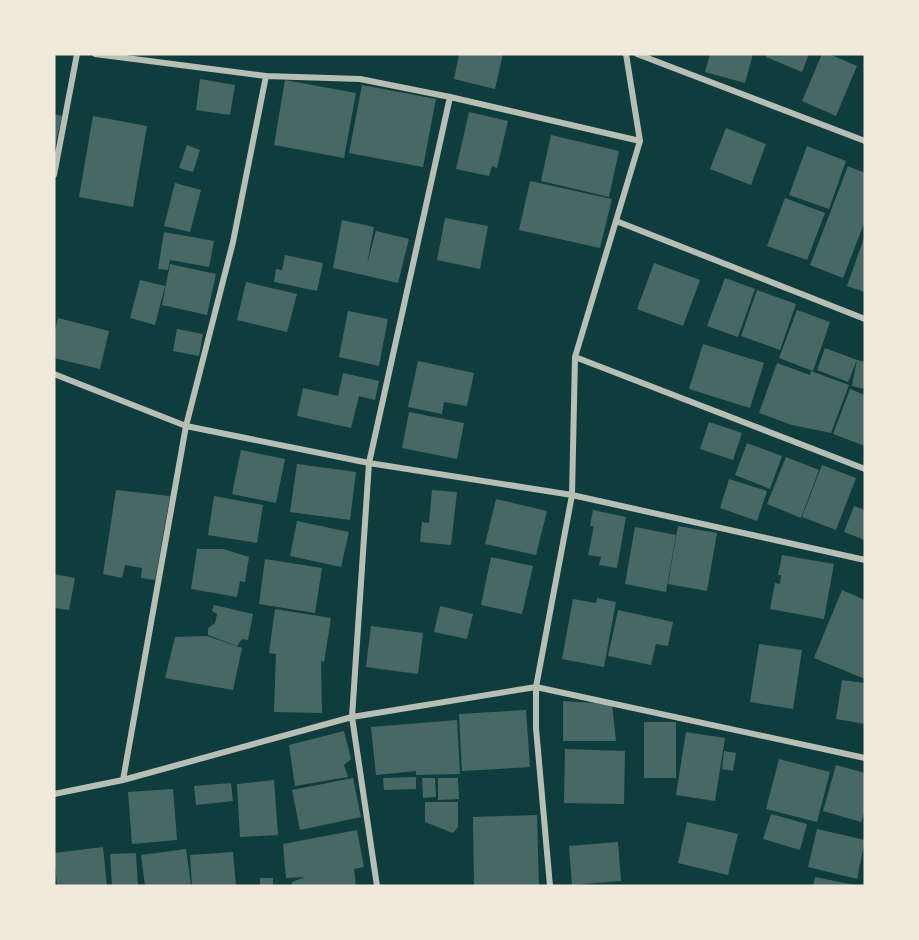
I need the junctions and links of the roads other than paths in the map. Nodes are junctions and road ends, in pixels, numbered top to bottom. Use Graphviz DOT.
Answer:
graph roads {
  1 [pos="77,54"];
  2 [pos="95,54"];
  3 [pos="626,54"];
  4 [pos="637,54"];
  5 [pos="266,76"];
  6 [pos="450,96"];
  7 [pos="640,141"];
  8 [pos="865,141"];
  9 [pos="54,175"];
  10 [pos="616,221"];
  11 [pos="865,319"];
  12 [pos="575,357"];
  13 [pos="54,374"];
  14 [pos="186,426"];
  15 [pos="369,463"];
  16 [pos="865,469"];
  17 [pos="573,495"];
  18 [pos="865,560"];
  19 [pos="536,687"];
  20 [pos="352,717"];
  21 [pos="865,758"];
  22 [pos="123,780"];
  23 [pos="54,794"];
  24 [pos="377,886"];
  25 [pos="550,886"];
  1 -- 9 [label="street"];
  2 -- 5 [label="street"];
  3 -- 7 [label="street"];
  4 -- 8 [label="street"];
  5 -- 6 [label="street"];
  5 -- 14 [label="street"];
  6 -- 7 [label="street"];
  6 -- 15 [label="street"];
  7 -- 10 [label="street"];
  10 -- 11 [label="street"];
  10 -- 12 [label="street"];
  12 -- 16 [label="street"];
  12 -- 17 [label="street"];
  13 -- 14 [label="street"];
  14 -- 15 [label="street"];
  14 -- 22 [label="street"];
  15 -- 17 [label="street"];
  15 -- 20 [label="street"];
  17 -- 18 [label="street"];
  17 -- 19 [label="street"];
  19 -- 20 [label="street"];
  19 -- 21 [label="street"];
  19 -- 25 [label="street"];
  20 -- 22 [label="street"];
  20 -- 24 [label="street"];
  22 -- 23 [label="street"];
}
